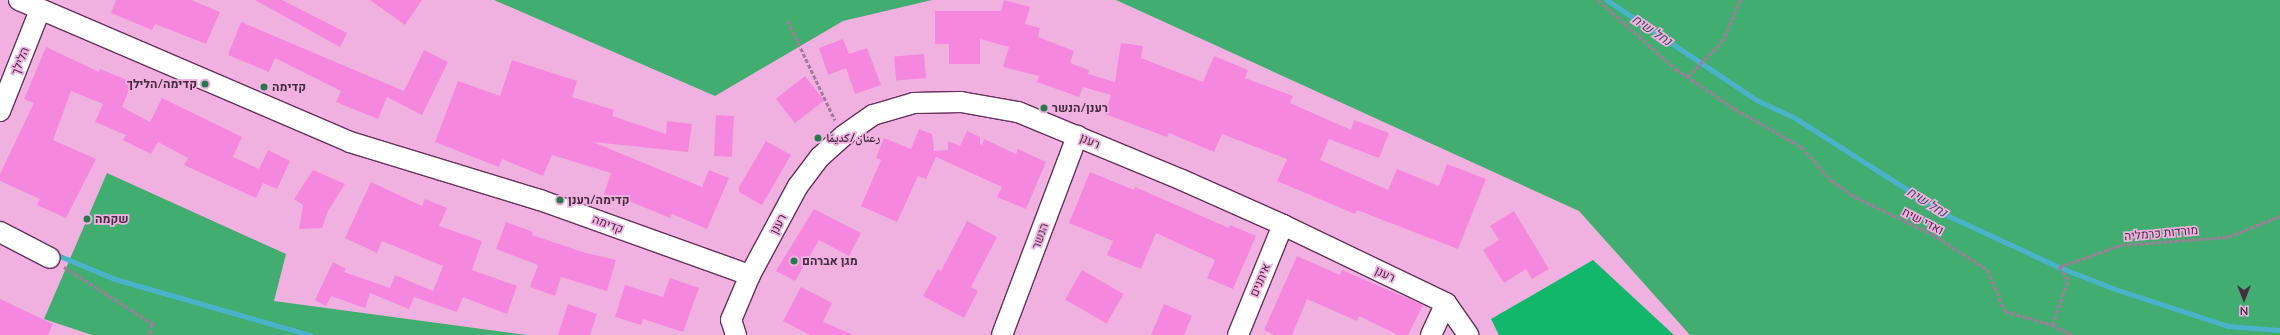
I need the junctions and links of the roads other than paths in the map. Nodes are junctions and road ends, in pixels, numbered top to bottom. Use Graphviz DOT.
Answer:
graph roads {
  1 [pos="19,0"];
  2 [pos="40,10"];
  3 [pos="0,111"];
  4 [pos="1077,136"];
  5 [pos="1283,225"];
  6 [pos="0,232"];
  7 [pos="50,258"];
  8 [pos="750,275"];
  9 [pos="1446,303"];
  10 [pos="736,335"];
  11 [pos="1002,335"];
  12 [pos="1238,335"];
  13 [pos="1431,335"];
  14 [pos="1468,335"];
  1 -- 2 [label="street, קדימה"];
  2 -- 3 [label="street, הלילך"];
  2 -- 8 [label="street, קדימה"];
  4 -- 5 [label="street, רענן"];
  4 -- 8 [label="street, רענן"];
  4 -- 11 [label="street, הנשר"];
  5 -- 9 [label="street, רענן"];
  5 -- 12 [label="street, איתנים"];
  6 -- 7 [label="street"];
  8 -- 10 [label="street, רענן"];
  9 -- 13 [label="street"];
  9 -- 14 [label="street, רענן"];
}
